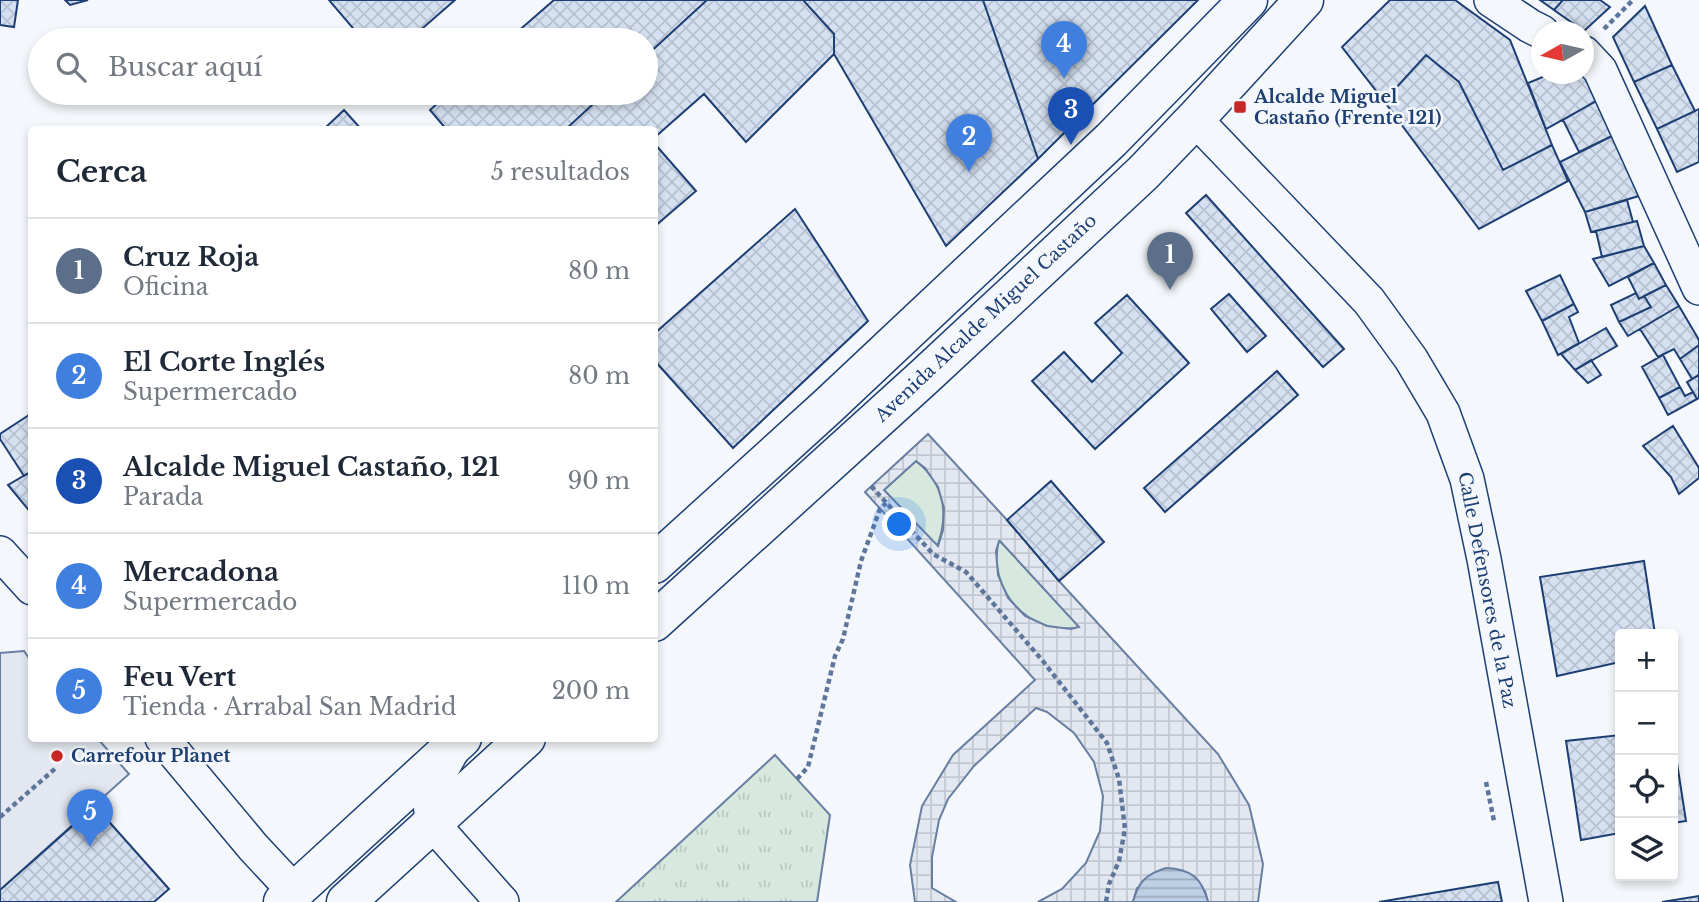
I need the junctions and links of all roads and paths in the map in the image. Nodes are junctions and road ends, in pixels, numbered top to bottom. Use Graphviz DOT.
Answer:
graph roads {
  1 [pos="1248,0"];
  2 [pos="1304,0"];
  3 [pos="1491,0"];
  4 [pos="1633,0"];
  5 [pos="1531,26"];
  6 [pos="1594,40"];
  7 [pos="1594,54"];
  8 [pos="1195,119"];
  9 [pos="1699,288"];
  10 [pos="871,486"];
  11 [pos="886,502"];
  12 [pos="0,553"];
  13 [pos="658,560"];
  14 [pos="28,584"];
  15 [pos="658,618"];
  16 [pos="165,742"];
  17 [pos="458,742"];
  18 [pos="522,742"];
  19 [pos="57,767"];
  20 [pos="797,779"];
  21 [pos="1486,782"];
  22 [pos="0,817"];
  23 [pos="1494,821"];
  24 [pos="432,823"];
  25 [pos="376,874"];
  26 [pos="291,898"];
  27 [pos="346,902"];
  28 [pos="502,902"];
  29 [pos="1106,902"];
  30 [pos="1546,902"];
  1 -- 13 [label="main road"];
  2 -- 8 [label="main road, Avenida Alcalde Miguel Castaño"];
  3 -- 5 [label="street"];
  4 -- 6 [label="path"];
  7 -- 9 [label="street"];
  8 -- 15 [label="main road, Avenida Alcalde Miguel Castaño"];
  8 -- 30 [label="street, Calle Defensores de la Paz"];
  10 -- 11 [label="path"];
  11 -- 20 [label="path"];
  11 -- 29 [label="path"];
  12 -- 14 [label="street"];
  16 -- 26 [label="street"];
  17 -- 24 [label="street"];
  17 -- 26 [label="main road"];
  18 -- 24 [label="main road"];
  19 -- 22 [label="path"];
  21 -- 23 [label="path"];
  24 -- 25 [label="main road"];
  24 -- 28 [label="street"];
  25 -- 26 [label="street"];
  25 -- 27 [label="main road"];
}
